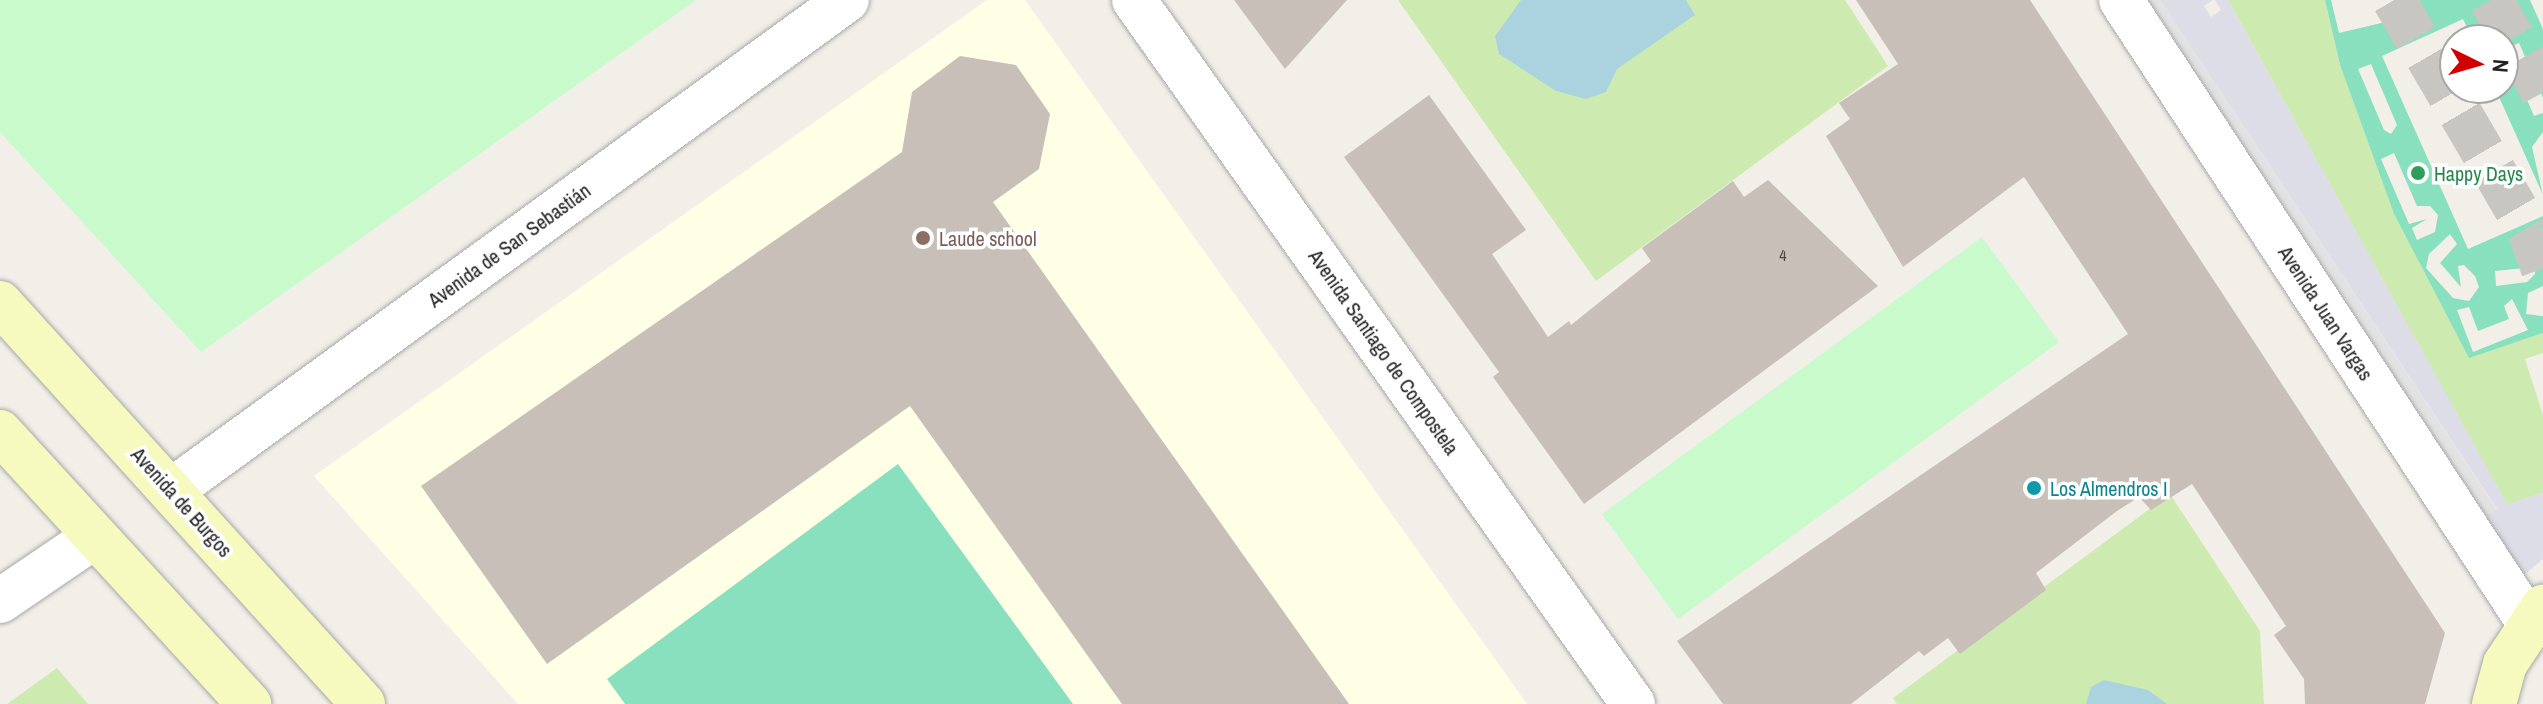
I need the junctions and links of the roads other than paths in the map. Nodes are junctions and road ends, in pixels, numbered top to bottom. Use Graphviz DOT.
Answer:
graph roads {
  1 [pos="847,0"];
  2 [pos="1134,0"];
  3 [pos="2121,0"];
  4 [pos="0,303"];
  5 [pos="0,432"];
  6 [pos="172,490"];
  7 [pos="94,537"];
  8 [pos="0,601"];
  9 [pos="2537,616"];
  10 [pos="249,704"];
  11 [pos="363,704"];
  12 [pos="1633,704"];
  13 [pos="2494,704"];
  1 -- 6 [label="street, Avenida de San Sebastián"];
  2 -- 12 [label="street, Avenida Santiago de Compostela"];
  3 -- 9 [label="street, Avenida Juan Vargas"];
  4 -- 6 [label="street, Avenida de Burgos"];
  5 -- 7 [label="street"];
  6 -- 11 [label="street, Avenida de Burgos"];
  7 -- 8 [label="street"];
  7 -- 10 [label="street"];
  9 -- 13 [label="street"];
}
